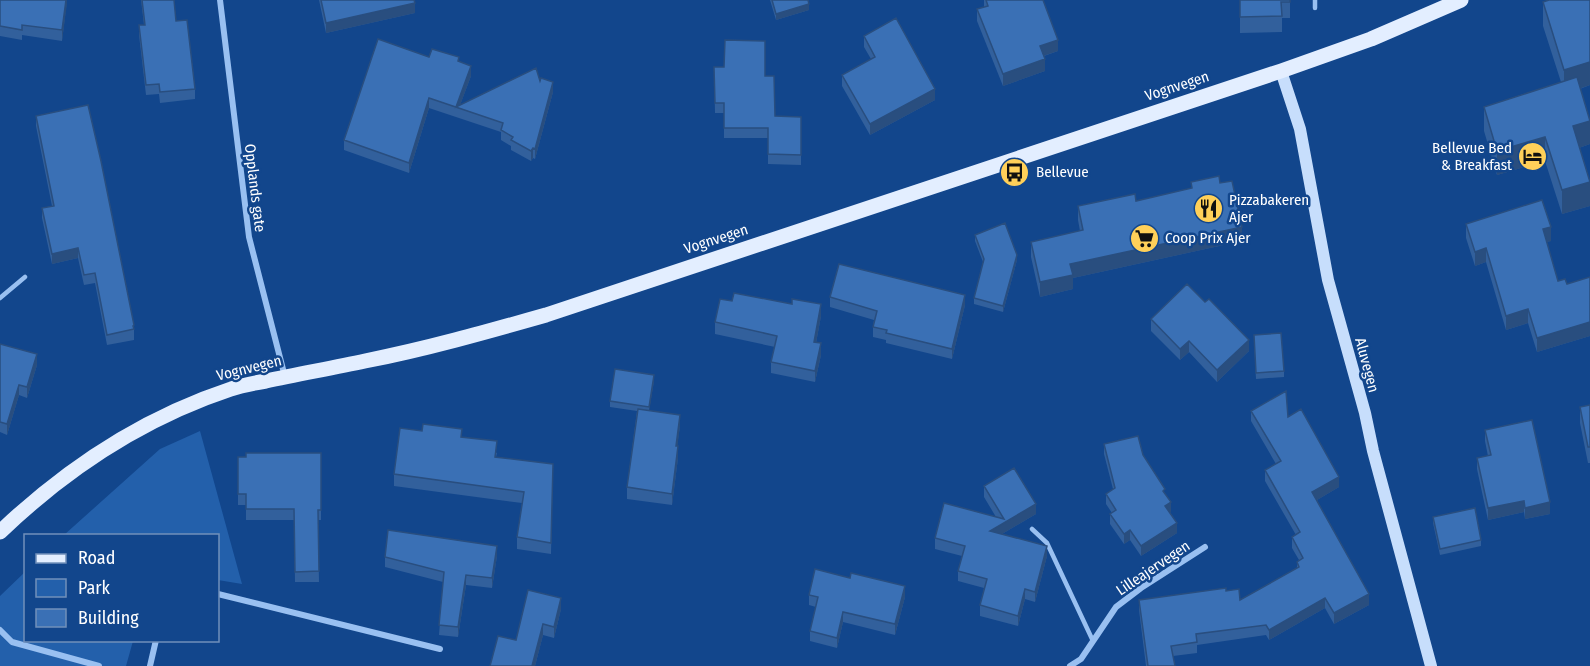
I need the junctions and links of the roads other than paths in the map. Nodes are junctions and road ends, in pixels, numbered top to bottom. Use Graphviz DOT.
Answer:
graph roads {
  1 [pos="220,0"];
  2 [pos="1315,0"];
  3 [pos="1461,0"];
  4 [pos="1315,8"];
  5 [pos="1281,71"];
  6 [pos="25,277"];
  7 [pos="0,298"];
  8 [pos="285,377"];
  9 [pos="1032,529"];
  10 [pos="0,532"];
  11 [pos="1205,547"];
  12 [pos="219,594"];
  13 [pos="0,630"];
  14 [pos="1093,641"];
  15 [pos="156,642"];
  16 [pos="440,649"];
  17 [pos="99,666"];
  18 [pos="150,666"];
  19 [pos="1070,666"];
  20 [pos="1431,666"];
  1 -- 8 [label="street, Opplands gate"];
  2 -- 4 [label="lane"];
  3 -- 5 [label="main road, Vognvegen"];
  5 -- 8 [label="main road, Vognvegen"];
  5 -- 20 [label="main road, Aluvegen"];
  6 -- 7 [label="lane"];
  8 -- 10 [label="main road, Vognvegen"];
  9 -- 14 [label="lane"];
  11 -- 14 [label="street, Lilleajervegen"];
  12 -- 16 [label="street"];
  13 -- 17 [label="street"];
  14 -- 19 [label="street, Lilleajervegen"];
  15 -- 18 [label="street"];
}
